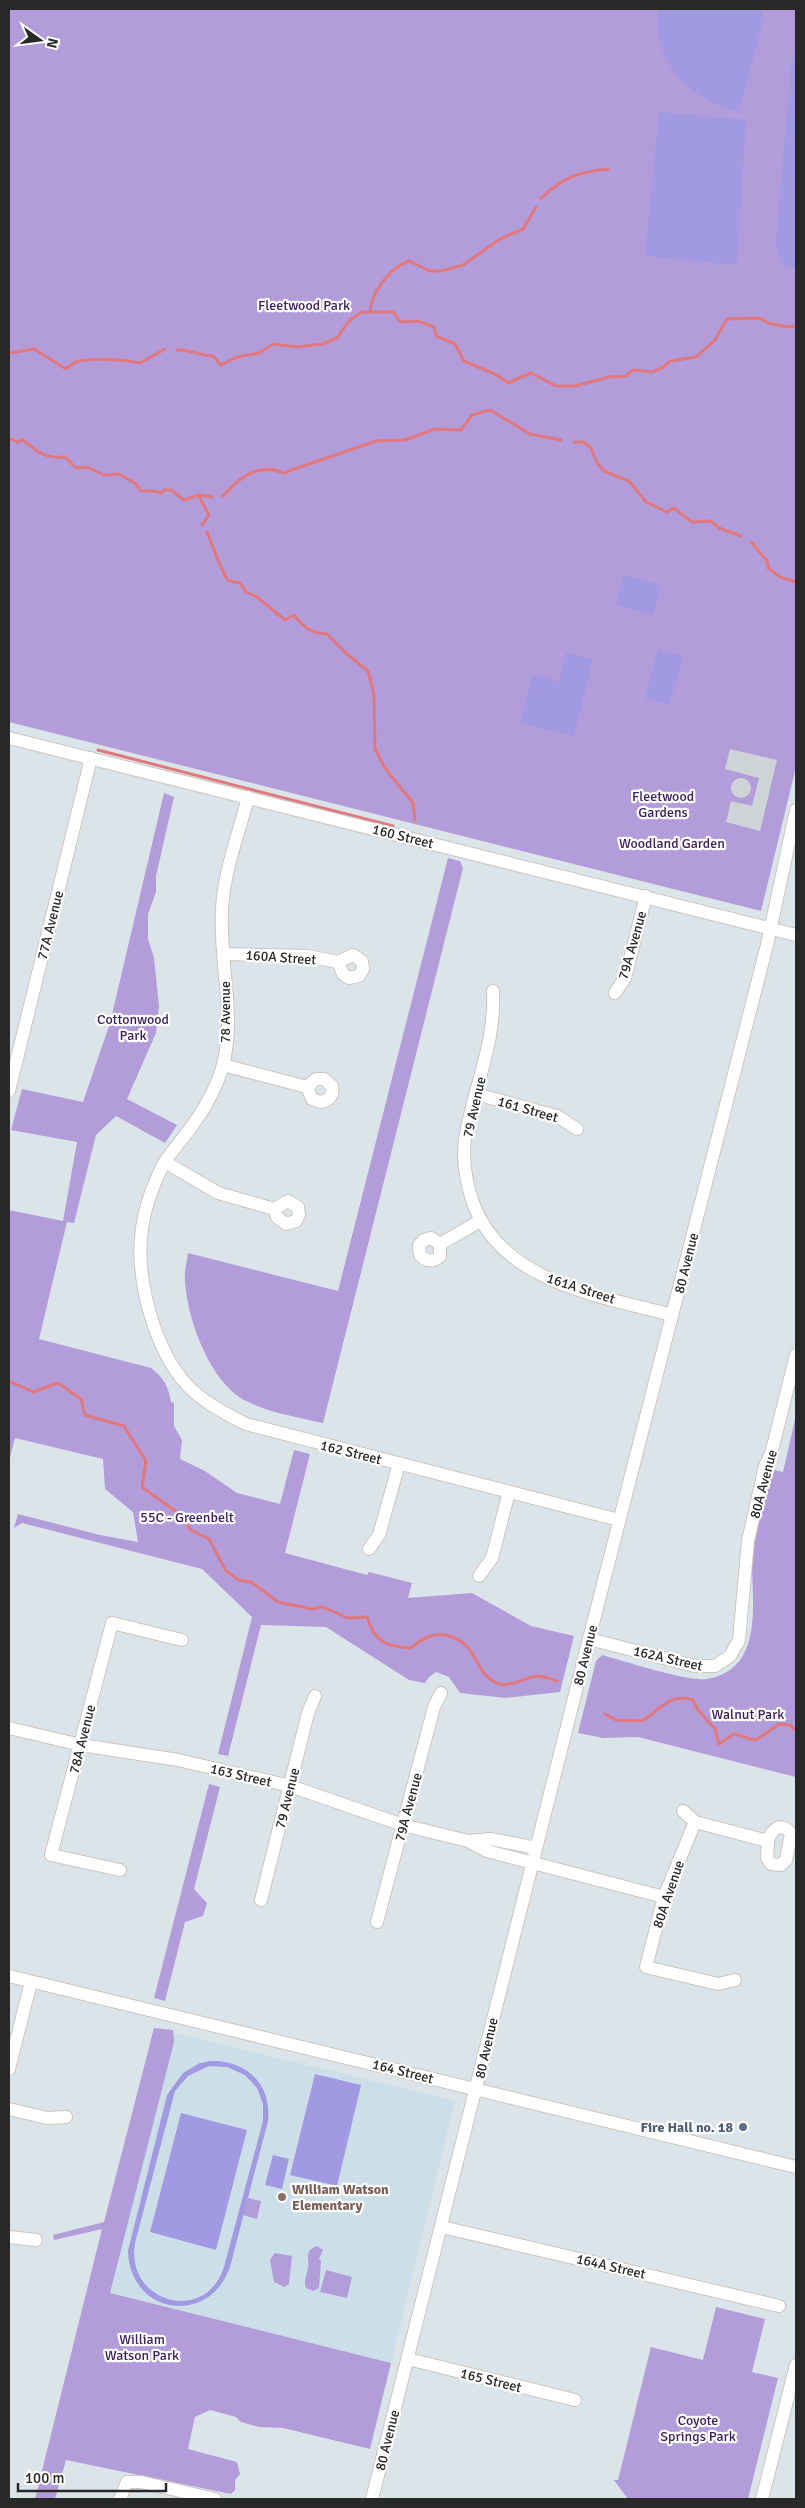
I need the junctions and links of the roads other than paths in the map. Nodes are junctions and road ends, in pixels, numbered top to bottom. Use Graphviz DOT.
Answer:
graph roads {
  1 [pos="9,738"];
  2 [pos="90,758"];
  3 [pos="248,797"];
  4 [pos="796,810"];
  5 [pos="646,896"];
  6 [pos="771,928"];
  7 [pos="796,935"];
  8 [pos="224,954"];
  9 [pos="338,962"];
  10 [pos="493,991"];
  11 [pos="615,993"];
  12 [pos="223,1065"];
  13 [pos="307,1087"];
  14 [pos="9,1091"];
  15 [pos="476,1094"];
  16 [pos="577,1128"];
  17 [pos="165,1162"];
  18 [pos="274,1209"];
  19 [pos="480,1221"];
  20 [pos="440,1244"];
  21 [pos="146,1297"];
  22 [pos="672,1315"];
  23 [pos="796,1356"];
  24 [pos="399,1464"];
  25 [pos="509,1492"];
  26 [pos="619,1520"];
  27 [pos="369,1549"];
  28 [pos="479,1576"];
  29 [pos="742,1614"];
  30 [pos="589,1639"];
  31 [pos="182,1640"];
  32 [pos="441,1693"];
  33 [pos="315,1696"];
  34 [pos="9,1728"];
  35 [pos="81,1745"];
  36 [pos="290,1786"];
  37 [pos="683,1811"];
  38 [pos="695,1822"];
  39 [pos="403,1825"];
  40 [pos="468,1841"];
  41 [pos="768,1841"];
  42 [pos="536,1848"];
  43 [pos="532,1863"];
  44 [pos="120,1870"];
  45 [pos="664,1897"];
  46 [pos="261,1900"];
  47 [pos="378,1922"];
  48 [pos="9,1976"];
  49 [pos="736,1980"];
  50 [pos="31,1982"];
  51 [pos="9,2069"];
  52 [pos="476,2089"];
  53 [pos="9,2110"];
  54 [pos="66,2116"];
  55 [pos="796,2167"];
  56 [pos="442,2227"];
  57 [pos="9,2237"];
  58 [pos="36,2240"];
  59 [pos="779,2306"];
  60 [pos="408,2359"];
  61 [pos="796,2365"];
  62 [pos="575,2400"];
  63 [pos="120,2499"];
  64 [pos="215,2499"];
  65 [pos="372,2499"];
  66 [pos="762,2499"];
  1 -- 2 [label="street, 160 Street"];
  2 -- 3 [label="street, 160 Street"];
  2 -- 14 [label="street, 77A Avenue"];
  3 -- 5 [label="street, 160 Street"];
  3 -- 8 [label="street, 78 Avenue"];
  4 -- 6 [label="street, 80 Avenue"];
  5 -- 6 [label="street, 160 Street"];
  5 -- 11 [label="street, 79A Avenue"];
  6 -- 7 [label="street, 160 Street"];
  6 -- 22 [label="street, 80 Avenue"];
  8 -- 9 [label="street, 160A Street"];
  8 -- 12 [label="street, 78 Avenue"];
  10 -- 15 [label="street, 79 Avenue"];
  12 -- 13 [label="street"];
  12 -- 17 [label="street, 78 Avenue"];
  15 -- 16 [label="street, 161 Street"];
  15 -- 19 [label="street, 79 Avenue"];
  17 -- 18 [label="street"];
  17 -- 21 [label="street, 78 Avenue"];
  19 -- 20 [label="street"];
  19 -- 22 [label="street, 161A Street"];
  21 -- 24 [label="street, 162 Street"];
  22 -- 26 [label="street, 80 Avenue"];
  23 -- 29 [label="street, 80A Avenue"];
  24 -- 25 [label="street, 162 Street"];
  24 -- 27 [label="street"];
  25 -- 26 [label="street, 162 Street"];
  25 -- 28 [label="street"];
  26 -- 30 [label="street, 80 Avenue"];
  29 -- 30 [label="street, 162A Street"];
  30 -- 42 [label="street, 80 Avenue"];
  31 -- 35 [label="street, 78A Avenue"];
  32 -- 39 [label="street, 79A Avenue"];
  33 -- 36 [label="street, 79 Avenue"];
  34 -- 35 [label="street, 163 Street"];
  35 -- 36 [label="street, 163 Street"];
  35 -- 44 [label="street, 78A Avenue"];
  36 -- 39 [label="street, 163 Street"];
  36 -- 46 [label="street, 79 Avenue"];
  37 -- 38 [label="street"];
  38 -- 41 [label="street"];
  38 -- 45 [label="street, 80A Avenue"];
  39 -- 40 [label="street, 163 Street"];
  39 -- 47 [label="street, 79A Avenue"];
  40 -- 42 [label="street, 163 Street"];
  40 -- 43 [label="street, 163 Street"];
  42 -- 43 [label="street, 80 Avenue"];
  43 -- 45 [label="street, 163 Street"];
  43 -- 52 [label="street, 80 Avenue"];
  45 -- 49 [label="street, 80A Avenue"];
  48 -- 50 [label="street, 164 Street"];
  50 -- 51 [label="street"];
  50 -- 52 [label="street, 164 Street"];
  52 -- 55 [label="street, 164 Street"];
  52 -- 56 [label="street, 80 Avenue"];
  53 -- 54 [label="street"];
  56 -- 59 [label="street, 164A Street"];
  56 -- 60 [label="street, 80 Avenue"];
  57 -- 58 [label="street"];
  60 -- 62 [label="street, 165 Street"];
  60 -- 65 [label="street, 80 Avenue"];
  61 -- 66 [label="street"];
  63 -- 64 [label="street"];
}
